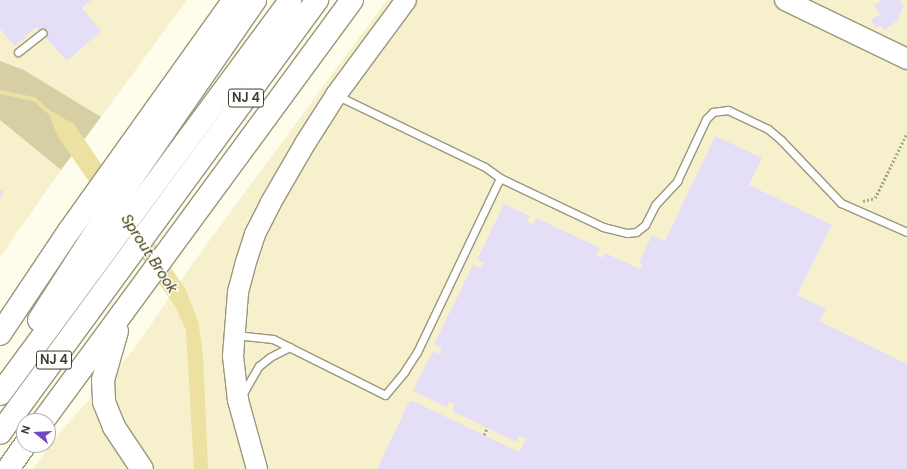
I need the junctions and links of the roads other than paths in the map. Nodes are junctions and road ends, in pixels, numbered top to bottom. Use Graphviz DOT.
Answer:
graph roads {
  1 [pos="220,0"];
  2 [pos="234,0"];
  3 [pos="255,0"];
  4 [pos="290,0"];
  5 [pos="317,0"];
  6 [pos="352,0"];
  7 [pos="358,0"];
  8 [pos="406,0"];
  9 [pos="785,0"];
  10 [pos="330,31"];
  11 [pos="42,33"];
  12 [pos="18,52"];
  13 [pos="907,59"];
  14 [pos="336,95"];
  15 [pos="158,109"];
  16 [pos="143,145"];
  17 [pos="500,178"];
  18 [pos="907,232"];
  19 [pos="127,306"];
  20 [pos="7,316"];
  21 [pos="0,334"];
  22 [pos="233,335"];
  23 [pos="290,347"];
  24 [pos="21,365"];
  25 [pos="0,394"];
  26 [pos="238,400"];
  27 [pos="49,413"];
  28 [pos="0,433"];
  29 [pos="19,453"];
  30 [pos="8,469"];
  31 [pos="142,469"];
  32 [pos="257,469"];
  1 -- 15 [label="highway"];
  2 -- 15 [label="highway"];
  3 -- 16 [label="highway"];
  4 -- 24 [label="highway, NJ 4"];
  5 -- 28 [label="highway, NJ 4"];
  6 -- 10 [label="highway"];
  7 -- 10 [label="highway"];
  8 -- 14 [label="street"];
  9 -- 13 [label="street"];
  10 -- 19 [label="highway"];
  11 -- 12 [label="lane"];
  14 -- 17 [label="lane"];
  14 -- 22 [label="street"];
  15 -- 16 [label="highway"];
  16 -- 20 [label="highway"];
  16 -- 24 [label="highway"];
  17 -- 18 [label="lane"];
  17 -- 23 [label="lane"];
  19 -- 27 [label="highway"];
  19 -- 31 [label="highway"];
  20 -- 21 [label="highway"];
  22 -- 23 [label="lane"];
  22 -- 26 [label="street"];
  23 -- 26 [label="lane"];
  24 -- 25 [label="highway, NJ 4"];
  26 -- 32 [label="street"];
  29 -- 30 [label="highway"];
}
